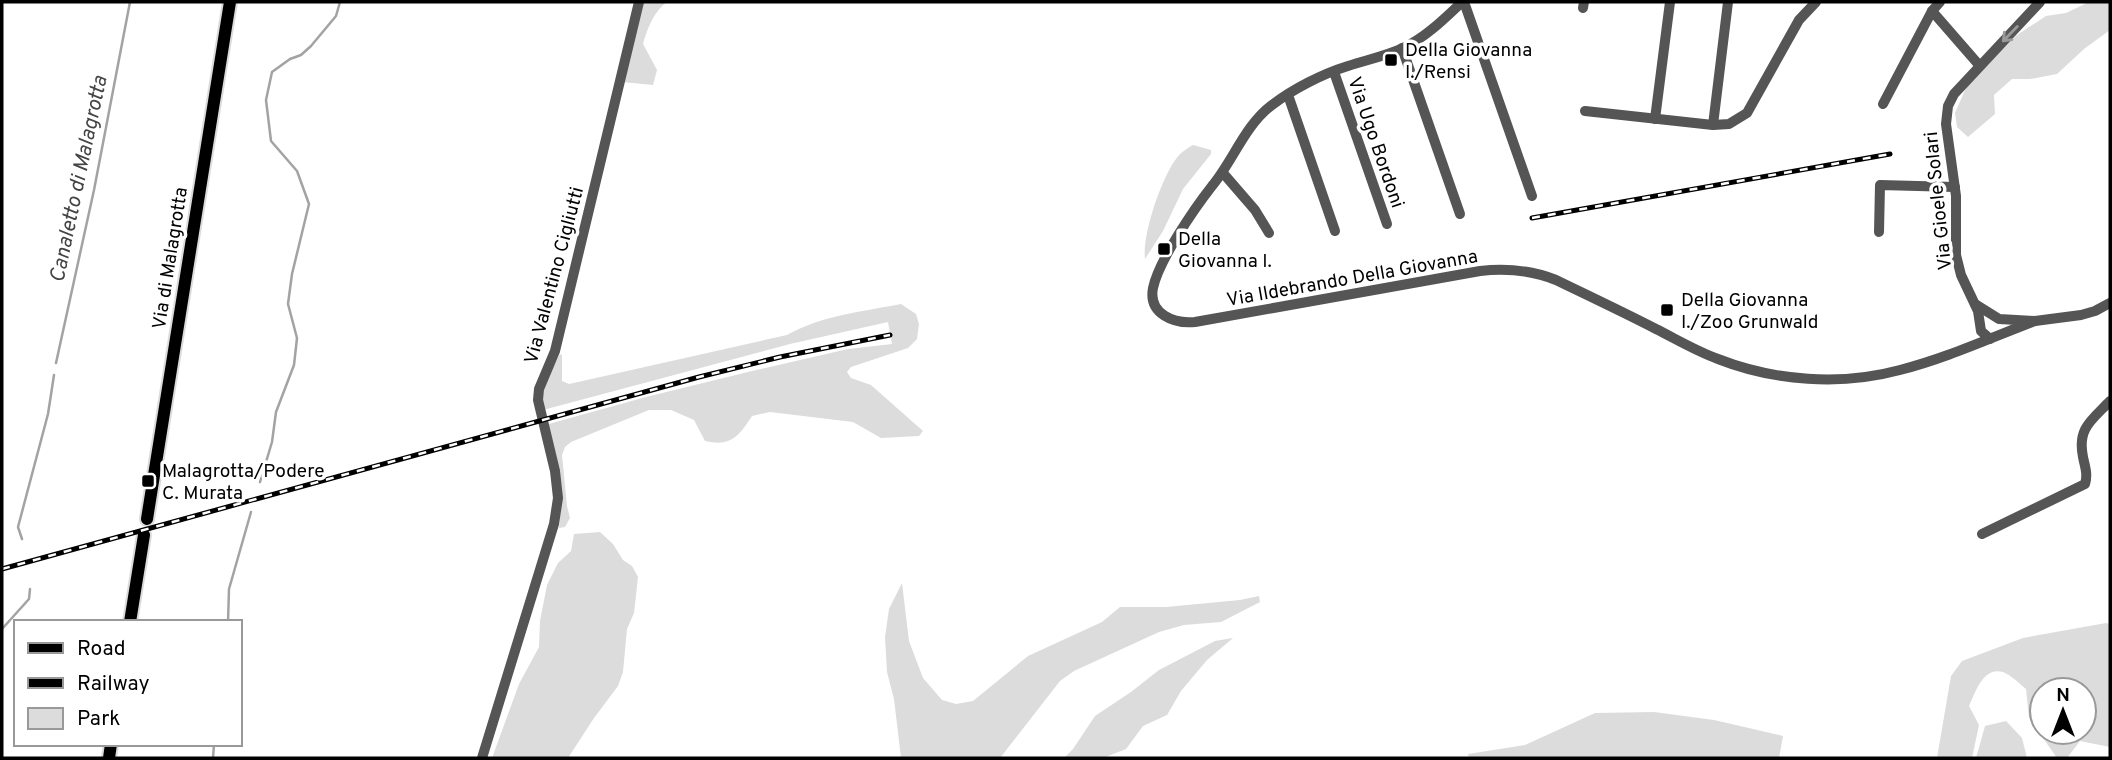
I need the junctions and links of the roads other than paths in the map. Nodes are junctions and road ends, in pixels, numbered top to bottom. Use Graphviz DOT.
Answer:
graph roads {
  1 [pos="230,2"];
  2 [pos="639,2"];
  3 [pos="1463,2"];
  4 [pos="1670,2"];
  5 [pos="1728,2"];
  6 [pos="1816,2"];
  7 [pos="1940,2"];
  8 [pos="2040,2"];
  9 [pos="1931,11"];
  10 [pos="1402,48"];
  11 [pos="1979,65"];
  12 [pos="1334,72"];
  13 [pos="1288,95"];
  14 [pos="1884,104"];
  15 [pos="1585,111"];
  16 [pos="1655,119"];
  17 [pos="1713,125"];
  18 [pos="1223,173"];
  19 [pos="1955,187"];
  20 [pos="1532,196"];
  21 [pos="1460,214"];
  22 [pos="1387,224"];
  23 [pos="1335,231"];
  24 [pos="1878,232"];
  25 [pos="1269,233"];
  26 [pos="1975,303"];
  27 [pos="2110,303"];
  28 [pos="1999,318"];
  29 [pos="2035,321"];
  30 [pos="1980,328"];
  31 [pos="1995,337"];
  32 [pos="1970,347"];
  33 [pos="2110,401"];
  34 [pos="147,519"];
  35 [pos="1982,534"];
  36 [pos="144,535"];
  37 [pos="130,620"];
  38 [pos="482,758"];
  1 -- 34 [label="main road, Via di Malagrotta"];
  2 -- 38 [label="street, Via Valentino Cigliutti"];
  3 -- 10 [label="street, Via Ildebrando Della Giovanna"];
  3 -- 20 [label="street, Via Ildebrando Della Giovanna"];
  4 -- 16 [label="street"];
  5 -- 17 [label="street"];
  6 -- 17 [label="street"];
  7 -- 9 [label="street"];
  8 -- 11 [label="street, Via Gioele Solari, one-way"];
  9 -- 11 [label="street"];
  9 -- 14 [label="street"];
  10 -- 12 [label="street, Via Ildebrando Della Giovanna"];
  10 -- 21 [label="street"];
  11 -- 19 [label="street, Via Gioele Solari"];
  12 -- 13 [label="street, Via Ildebrando Della Giovanna"];
  12 -- 22 [label="street, Via Ugo Bordoni"];
  13 -- 18 [label="street, Via Ildebrando Della Giovanna"];
  13 -- 23 [label="street"];
  15 -- 16 [label="street"];
  16 -- 17 [label="street"];
  18 -- 25 [label="street"];
  18 -- 32 [label="street, Via Ildebrando Della Giovanna"];
  19 -- 24 [label="street"];
  19 -- 26 [label="street, Via Gioele Solari"];
  26 -- 28 [label="street"];
  26 -- 30 [label="street, Via Gioele Solari"];
  27 -- 29 [label="street"];
  28 -- 29 [label="street"];
  28 -- 31 [label="street"];
  29 -- 31 [label="street"];
  30 -- 31 [label="street, Via Gioele Solari"];
  30 -- 32 [label="street"];
  31 -- 32 [label="street, Via Ildebrando Della Giovanna"];
  33 -- 35 [label="street"];
  36 -- 37 [label="main road"];
}
